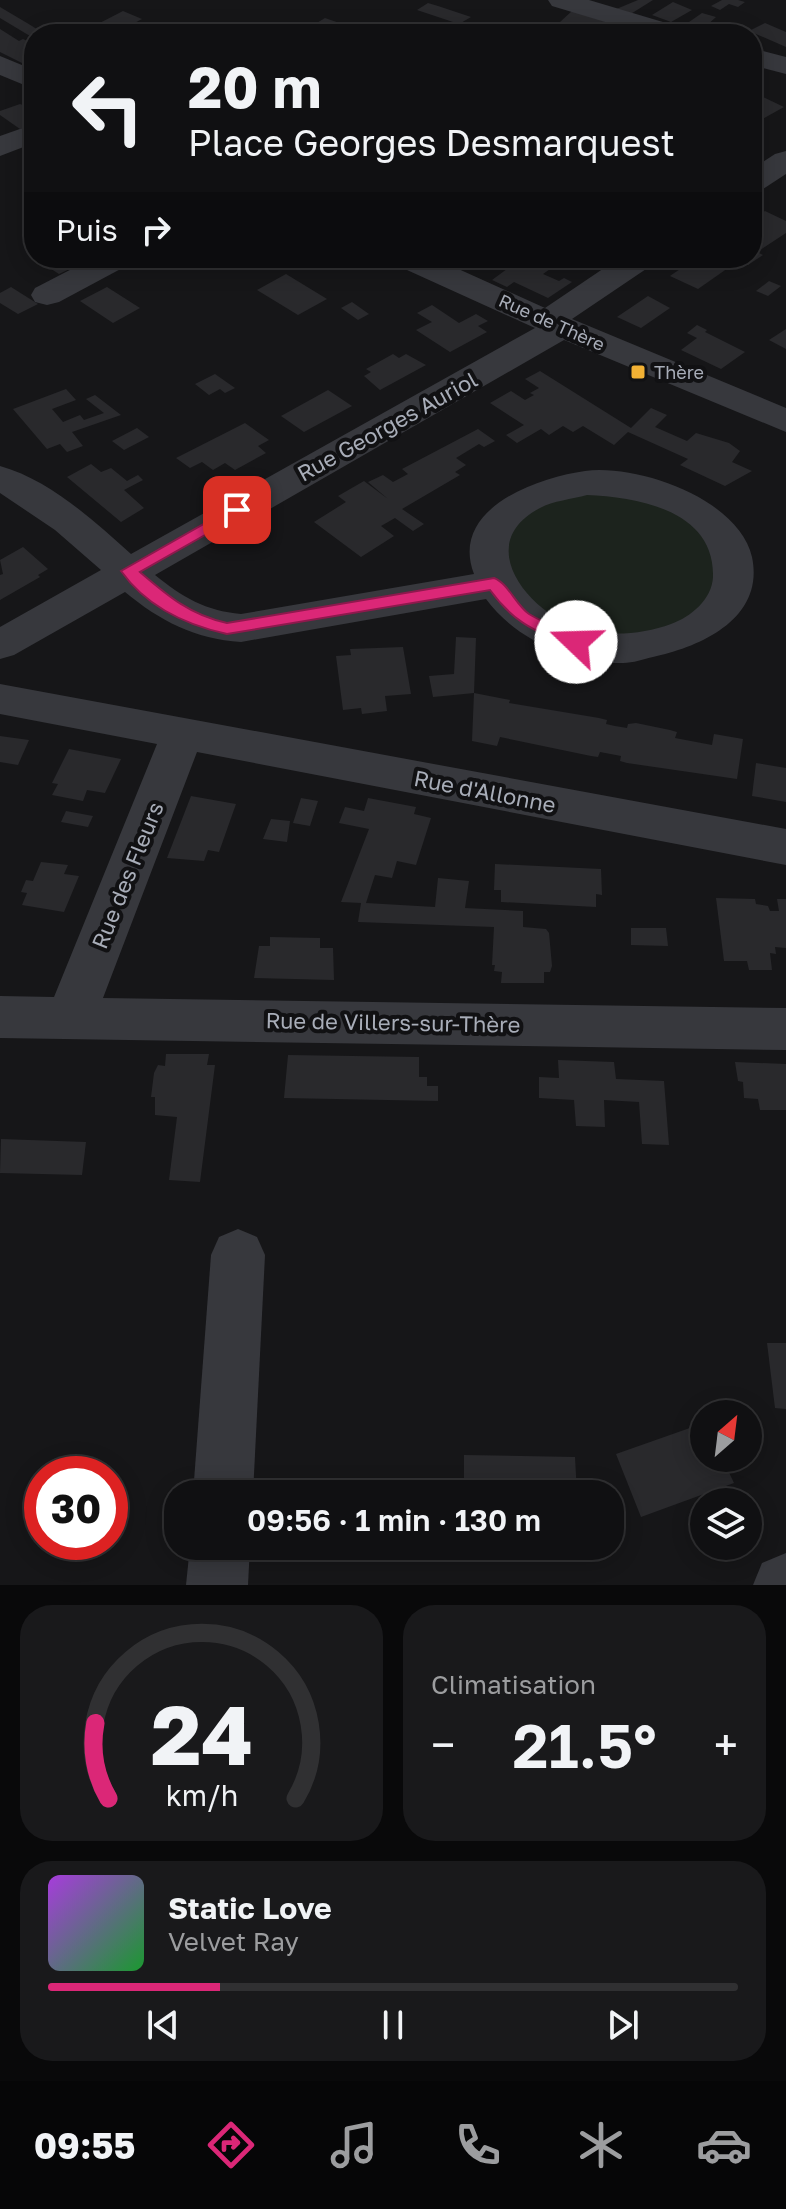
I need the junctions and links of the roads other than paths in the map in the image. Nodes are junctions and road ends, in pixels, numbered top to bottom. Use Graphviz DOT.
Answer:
graph roads {
  1 [pos="561,0"];
  2 [pos="640,24"];
  3 [pos="762,59"];
  4 [pos="0,64"];
  5 [pos="786,66"];
  6 [pos="24,76"];
  7 [pos="24,137"];
  8 [pos="0,147"];
  9 [pos="786,160"];
  10 [pos="762,176"];
  11 [pos="98,268"];
  12 [pos="429,268"];
  13 [pos="628,268"];
  14 [pos="47,295"];
  15 [pos="555,324"];
  16 [pos="786,421"];
  17 [pos="0,478"];
  18 [pos="129,571"];
  19 [pos="494,584"];
  20 [pos="0,645"];
  21 [pos="0,699"];
  22 [pos="183,734"];
  23 [pos="786,847"];
  24 [pos="71,1016"];
  25 [pos="0,1017"];
  26 [pos="786,1029"];
  27 [pos="238,1255"];
  28 [pos="224,1480"];
  29 [pos="219,1560"];
  30 [pos="217,1585"];
  1 -- 2 [label="street"];
  3 -- 5 [label="street"];
  4 -- 6 [label="street"];
  7 -- 8 [label="street"];
  9 -- 10 [label="street"];
  11 -- 14 [label="street"];
  12 -- 15 [label="street, Rue de Thère"];
  13 -- 15 [label="street, Rue Georges Auriol"];
  15 -- 16 [label="street, Rue de Thère"];
  15 -- 18 [label="street, Rue Georges Auriol"];
  17 -- 18 [label="street"];
  18 -- 19 [label="street"];
  18 -- 20 [label="street, Rue Georges Auriol"];
  19 -- 19 [label="street"];
  21 -- 22 [label="street, Rue d'Allonne"];
  22 -- 23 [label="street, Rue d'Allonne"];
  22 -- 24 [label="street, Rue des Fleurs"];
  24 -- 25 [label="street, Rue de Villers-sur-Thère"];
  24 -- 26 [label="street, Rue de Villers-sur-Thère"];
  27 -- 28 [label="street"];
  29 -- 30 [label="street"];
}
